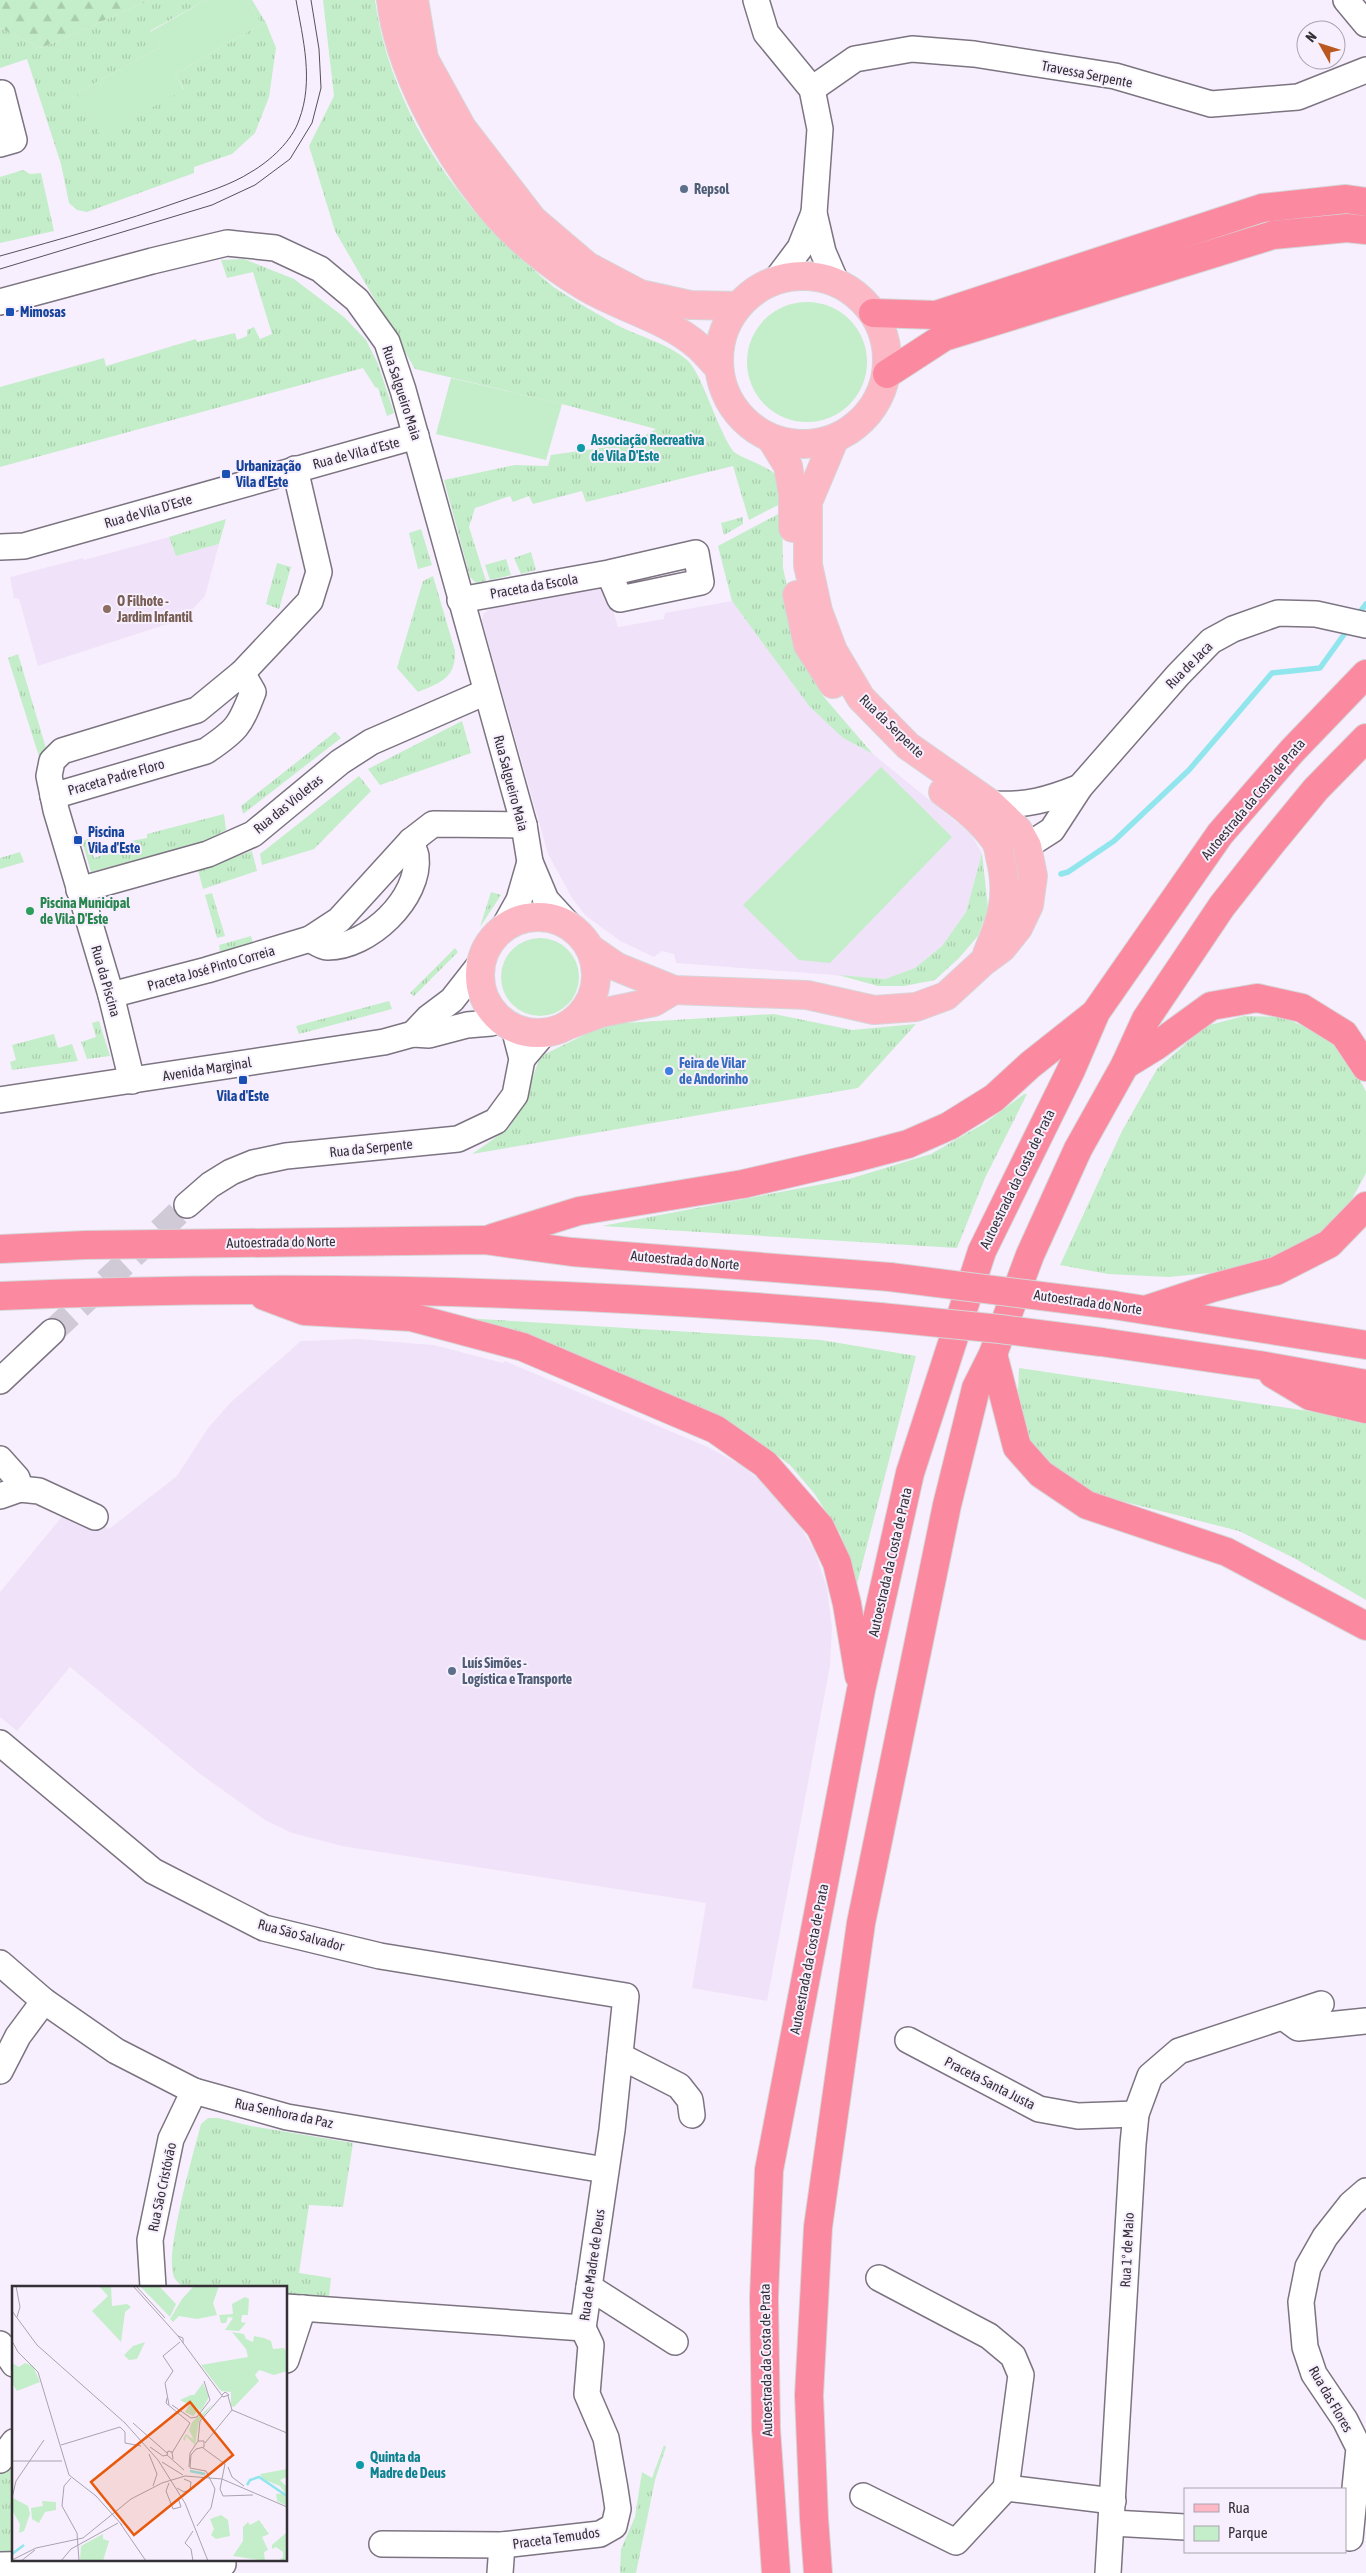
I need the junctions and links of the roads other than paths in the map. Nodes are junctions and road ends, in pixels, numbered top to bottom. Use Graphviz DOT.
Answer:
graph roads {
  1 [pos="391,0"];
  2 [pos="414,0"];
  3 [pos="756,0"];
  4 [pos="1346,0"];
  5 [pos="1366,24"];
  6 [pos="1366,70"];
  7 [pos="812,89"];
  8 [pos="0,94"];
  9 [pos="0,144"];
  10 [pos="1366,202"];
  11 [pos="814,213"];
  12 [pos="1366,230"];
  13 [pos="776,280"];
  14 [pos="836,282"];
  15 [pos="0,302"];
  16 [pos="738,306"];
  17 [pos="873,313"];
  18 [pos="719,368"];
  19 [pos="887,374"];
  20 [pos="416,436"];
  21 [pos="772,440"];
  22 [pos="834,440"];
  23 [pos="295,469"];
  24 [pos="0,547"];
  25 [pos="609,573"];
  26 [pos="460,600"];
  27 [pos="1366,625"];
  28 [pos="242,673"];
  29 [pos="1366,674"];
  30 [pos="486,692"];
  31 [pos="1366,738"];
  32 [pos="1080,787"];
  33 [pos="53,796"];
  34 [pos="991,804"];
  35 [pos="524,825"];
  36 [pos="411,841"];
  37 [pos="996,842"];
  38 [pos="1027,846"];
  39 [pos="530,862"];
  40 [pos="1006,880"];
  41 [pos="79,890"];
  42 [pos="568,924"];
  43 [pos="504,927"];
  44 [pos="310,939"];
  45 [pos="591,949"];
  46 [pos="983,962"];
  47 [pos="481,963"];
  48 [pos="674,990"];
  49 [pos="111,995"];
  50 [pos="1096,1012"];
  51 [pos="508,1024"];
  52 [pos="555,1029"];
  53 [pos="413,1034"];
  54 [pos="522,1059"];
  55 [pos="1125,1065"];
  56 [pos="1366,1067"];
  57 [pos="132,1081"];
  58 [pos="0,1100"];
  59 [pos="187,1205"];
  60 [pos="1366,1206"];
  61 [pos="484,1240"];
  62 [pos="0,1249"];
  63 [pos="246,1290"];
  64 [pos="0,1296"];
  65 [pos="1144,1310"];
  66 [pos="52,1332"];
  67 [pos="1366,1345"];
  68 [pos="993,1354"];
  69 [pos="1259,1365"];
  70 [pos="0,1381"];
  71 [pos="1366,1384"];
  72 [pos="1366,1408"];
  73 [pos="0,1459"];
  74 [pos="10,1493"];
  75 [pos="95,1517"];
  76 [pos="1366,1626"];
  77 [pos="861,1690"];
  78 [pos="0,1743"];
  79 [pos="0,1963"];
  80 [pos="626,1996"];
  81 [pos="44,2002"];
  82 [pos="1321,2004"];
  83 [pos="1283,2017"];
  84 [pos="1366,2021"];
  85 [pos="908,2040"];
  86 [pos="620,2056"];
  87 [pos="0,2071"];
  88 [pos="194,2092"];
  89 [pos="1136,2114"];
  90 [pos="692,2115"];
  91 [pos="605,2170"];
  92 [pos="1366,2191"];
  93 [pos="880,2278"];
  94 [pos="152,2286"];
  95 [pos="589,2287"];
  96 [pos="294,2307"];
  97 [pos="583,2328"];
  98 [pos="675,2342"];
  99 [pos="0,2344"];
  100 [pos="288,2347"];
  101 [pos="12,2361"];
  102 [pos="1006,2488"];
  103 [pos="863,2496"];
  104 [pos="1113,2512"];
  105 [pos="1184,2527"];
  106 [pos="1354,2538"];
  107 [pos="382,2544"];
  108 [pos="502,2545"];
  109 [pos="42,2562"];
  110 [pos="0,2565"];
  111 [pos="223,2565"];
  112 [pos="500,2573"];
  113 [pos="776,2573"];
  114 [pos="818,2573"];
  115 [pos="1108,2573"];
  1 -- 18 [label="main road"];
  2 -- 16 [label="main road"];
  3 -- 7 [label="street"];
  4 -- 5 [label="street"];
  6 -- 7 [label="street, Travessa Serpente"];
  7 -- 11 [label="street"];
  8 -- 9 [label="street"];
  10 -- 17 [label="highway"];
  11 -- 13 [label="street"];
  11 -- 14 [label="street"];
  12 -- 19 [label="highway"];
  13 -- 14 [label="main road"];
  13 -- 16 [label="main road"];
  14 -- 17 [label="main road"];
  15 -- 20 [label="street, Rua Salgueiro Maia"];
  16 -- 18 [label="main road"];
  17 -- 19 [label="main road"];
  18 -- 21 [label="main road"];
  19 -- 22 [label="main road"];
  20 -- 23 [label="street, Rua de Vila d´Este"];
  20 -- 26 [label="street, Rua Salgueiro Maia"];
  21 -- 22 [label="main road"];
  21 -- 37 [label="main road, Rua da Serpente"];
  22 -- 34 [label="main road, Rua da Serpente"];
  23 -- 24 [label="street, Rua de Vila D´Este"];
  23 -- 28 [label="street, Praceta Padre Floro"];
  25 -- 26 [label="street, Praceta da Escola"];
  26 -- 30 [label="street, Rua Salgueiro Maia"];
  27 -- 32 [label="street, Rua de Jaca"];
  28 -- 33 [label="street, Praceta Padre Floro"];
  28 -- 33 [label="street, Praceta Padre Floro"];
  29 -- 50 [label="highway, Autoestrada da Costa de Prata"];
  30 -- 35 [label="street, Rua Salgueiro Maia"];
  30 -- 41 [label="street, Rua das Violetas"];
  31 -- 55 [label="highway"];
  32 -- 34 [label="street, Rua de Jaca"];
  32 -- 38 [label="street, Rua de Jaca"];
  33 -- 41 [label="street, Rua da Piscina"];
  34 -- 38 [label="main road, Rua da Serpente"];
  35 -- 36 [label="street, Praceta José Pinto Correia"];
  35 -- 39 [label="street, Rua Salgueiro Maia"];
  36 -- 44 [label="street, Praceta José Pinto Correia"];
  36 -- 44 [label="street"];
  37 -- 38 [label="main road"];
  37 -- 40 [label="main road, Rua da Serpente"];
  38 -- 40 [label="main road, Rua de Jaca"];
  38 -- 46 [label="main road, Rua da Serpente"];
  39 -- 42 [label="street, Rua Salgueiro Maia"];
  39 -- 43 [label="street, Rua Salgueiro Maia"];
  40 -- 46 [label="main road, Rua da Serpente"];
  41 -- 49 [label="street, Rua da Piscina"];
  42 -- 43 [label="main road"];
  42 -- 45 [label="main road"];
  43 -- 47 [label="main road"];
  44 -- 49 [label="street, Praceta José Pinto Correia"];
  45 -- 48 [label="main road, Rua da Serpente"];
  45 -- 52 [label="main road"];
  46 -- 48 [label="main road, Rua da Serpente"];
  47 -- 51 [label="main road"];
  47 -- 53 [label="street"];
  48 -- 52 [label="main road, Rua da Serpente"];
  49 -- 57 [label="street, Rua da Piscina"];
  50 -- 61 [label="highway"];
  50 -- 77 [label="highway, Autoestrada da Costa de Prata"];
  51 -- 52 [label="main road"];
  51 -- 53 [label="street, Avenida Marginal"];
  51 -- 54 [label="street, Rua da Serpente"];
  52 -- 54 [label="street, Rua da Serpente"];
  53 -- 57 [label="street, Avenida Marginal"];
  54 -- 59 [label="street, Rua da Serpente"];
  55 -- 56 [label="highway"];
  55 -- 68 [label="highway"];
  57 -- 58 [label="street, Avenida Marginal"];
  60 -- 65 [label="highway"];
  61 -- 62 [label="highway, Autoestrada do Norte"];
  61 -- 65 [label="highway, Autoestrada do Norte, bridge"];
  63 -- 64 [label="highway"];
  63 -- 69 [label="highway, bridge"];
  63 -- 77 [label="highway"];
  65 -- 67 [label="highway, Autoestrada do Norte"];
  66 -- 70 [label="street"];
  68 -- 76 [label="highway"];
  68 -- 114 [label="highway"];
  69 -- 71 [label="highway"];
  69 -- 72 [label="highway"];
  73 -- 74 [label="street"];
  74 -- 75 [label="street"];
  77 -- 113 [label="highway, Autoestrada da Costa de Prata"];
  78 -- 80 [label="street, Rua São Salvador"];
  79 -- 81 [label="street, Rua Senhora da Paz"];
  80 -- 86 [label="street, Rua de Madre de Deus"];
  81 -- 87 [label="street"];
  81 -- 88 [label="street, Rua Senhora da Paz"];
  82 -- 83 [label="street, Rua 1º de Maio"];
  83 -- 84 [label="street"];
  83 -- 89 [label="street, Rua 1º de Maio"];
  85 -- 89 [label="street, Praceta Santa Justa"];
  86 -- 90 [label="street"];
  86 -- 91 [label="street, Rua de Madre de Deus"];
  88 -- 91 [label="street, Rua Senhora da Paz"];
  88 -- 94 [label="street, Rua São Cristóvão"];
  89 -- 104 [label="street, Rua 1º de Maio"];
  91 -- 95 [label="street, Rua de Madre de Deus"];
  92 -- 106 [label="street, Rua das Flores"];
  93 -- 102 [label="street"];
  95 -- 97 [label="street, Rua de Madre de Deus"];
  95 -- 98 [label="street"];
  96 -- 97 [label="street, Rua de Madre de Deus"];
  96 -- 100 [label="street"];
  97 -- 108 [label="street, Praceta Temudos"];
  99 -- 101 [label="street"];
  102 -- 103 [label="street"];
  102 -- 104 [label="street"];
  104 -- 105 [label="street"];
  104 -- 115 [label="street, Rua 1º de Maio"];
  107 -- 108 [label="street, Praceta Temudos"];
  108 -- 112 [label="street, Praceta Temudos"];
  109 -- 110 [label="street"];
  109 -- 111 [label="street"];
}
